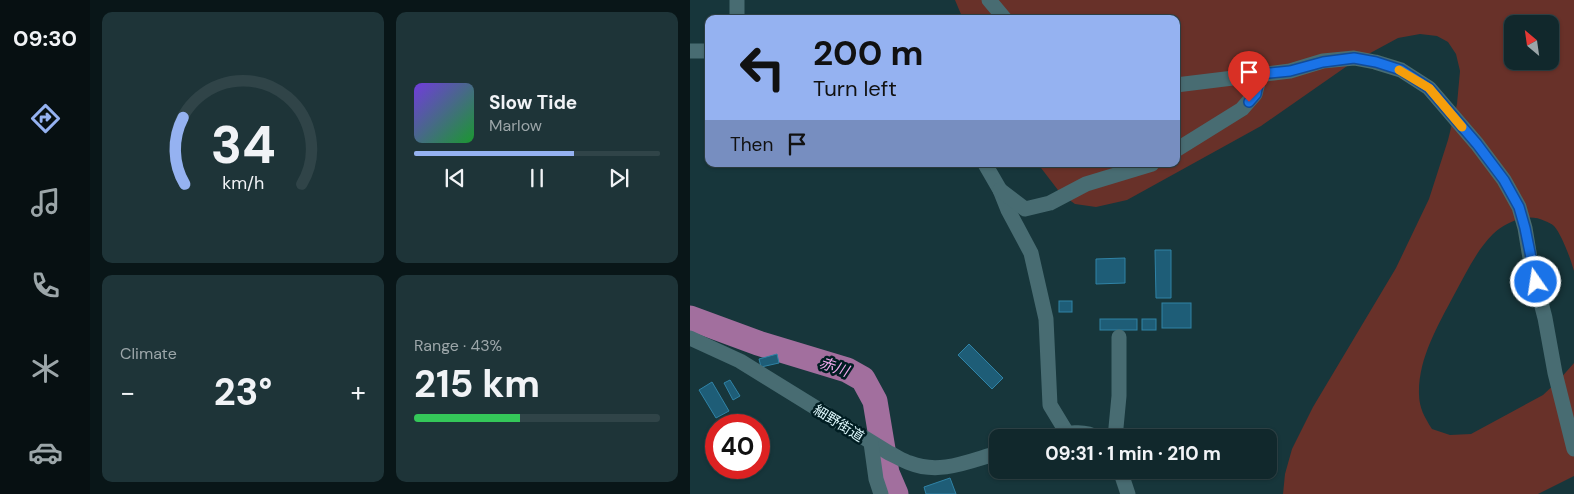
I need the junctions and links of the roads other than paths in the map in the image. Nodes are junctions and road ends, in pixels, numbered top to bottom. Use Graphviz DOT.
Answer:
graph roads {
  1 [pos="736,0"];
  2 [pos="989,0"];
  3 [pos="737,15"];
  4 [pos="1002,15"];
  5 [pos="690,51"];
  6 [pos="705,51"];
  7 [pos="1260,74"];
  8 [pos="1180,84"];
  9 [pos="1180,148"];
  10 [pos="987,167"];
  11 [pos="1142,167"];
  12 [pos="1000,190"];
  13 [pos="1119,337"];
  14 [pos="690,338"];
  15 [pos="1065,429"];
  16 [pos="1117,429"];
  17 [pos="871,442"];
  18 [pos="1574,449"];
  19 [pos="989,456"];
  20 [pos="1123,479"];
  21 [pos="881,494"];
  22 [pos="1128,494"];
  1 -- 3 [label="street"];
  2 -- 4 [label="street"];
  5 -- 6 [label="street"];
  7 -- 8 [label="street"];
  7 -- 9 [label="street"];
  7 -- 18 [label="street"];
  10 -- 12 [label="street"];
  11 -- 12 [label="street"];
  12 -- 15 [label="street"];
  13 -- 16 [label="street"];
  14 -- 17 [label="street, 細野街道"];
  17 -- 19 [label="street, 細野街道"];
  17 -- 21 [label="street"];
  20 -- 22 [label="street"];
}
